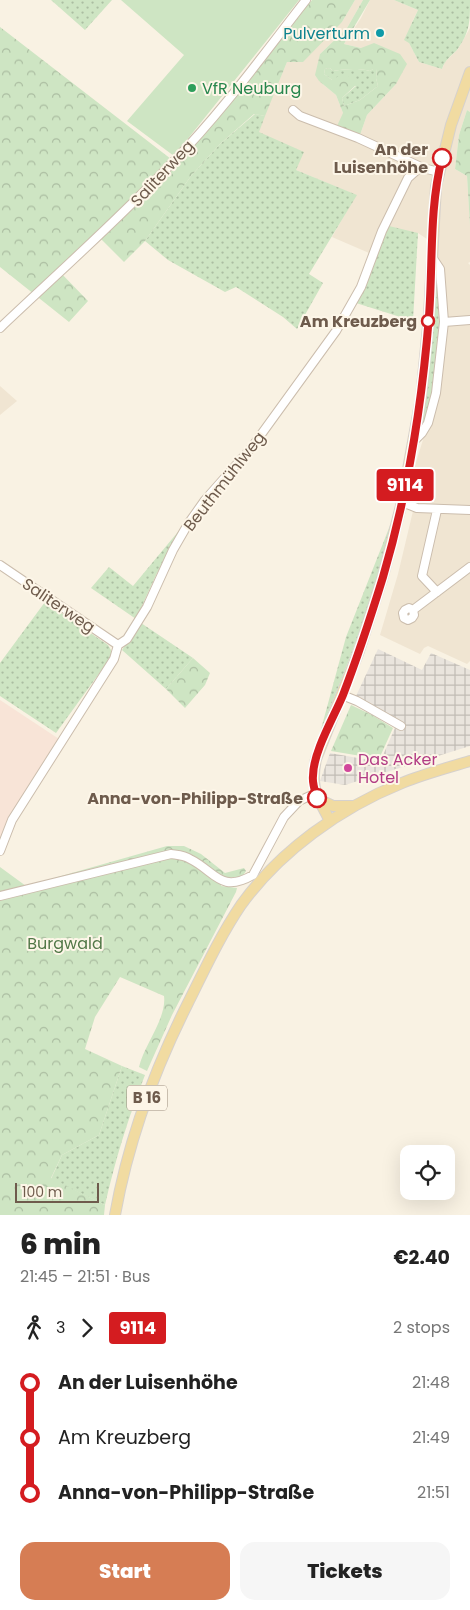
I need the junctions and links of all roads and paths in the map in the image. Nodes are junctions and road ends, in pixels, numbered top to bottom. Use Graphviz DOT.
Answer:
graph roads {
  1 [pos="306,0"];
  2 [pos="470,72"];
  3 [pos="293,110"];
  4 [pos="424,168"];
  5 [pos="439,172"];
  6 [pos="432,257"];
  7 [pos="470,320"];
  8 [pos="444,322"];
  9 [pos="0,328"];
  10 [pos="414,441"];
  11 [pos="402,502"];
  12 [pos="437,510"];
  13 [pos="470,510"];
  14 [pos="0,565"];
  15 [pos="470,567"];
  16 [pos="437,592"];
  17 [pos="412,610"];
  18 [pos="118,645"];
  19 [pos="342,695"];
  20 [pos="401,726"];
  21 [pos="470,761"];
  22 [pos="317,796"];
  23 [pos="353,806"];
  24 [pos="327,823"];
  25 [pos="0,850"];
  26 [pos="0,896"];
  27 [pos="115,1215"];
  1 -- 9 [label="street, Saliterweg"];
  2 -- 5 [label="main road"];
  3 -- 4 [label="street"];
  4 -- 5 [label="street"];
  4 -- 18 [label="street, Beuthmühlweg"];
  5 -- 6 [label="main road"];
  6 -- 8 [label="street"];
  6 -- 10 [label="main road"];
  7 -- 8 [label="street"];
  8 -- 10 [label="street"];
  10 -- 11 [label="main road"];
  11 -- 12 [label="street"];
  11 -- 19 [label="main road"];
  12 -- 13 [label="street"];
  12 -- 16 [label="street"];
  14 -- 18 [label="street, Saliterweg"];
  15 -- 16 [label="street"];
  16 -- 17 [label="street"];
  18 -- 25 [label="street, Beuthmühlweg"];
  19 -- 20 [label="street"];
  19 -- 22 [label="main road"];
  21 -- 23 [label="main road, B 16"];
  22 -- 23 [label="main road"];
  22 -- 24 [label="main road"];
  22 -- 26 [label="street"];
  23 -- 24 [label="main road, B 16"];
  24 -- 27 [label="main road, B 16"];
}
